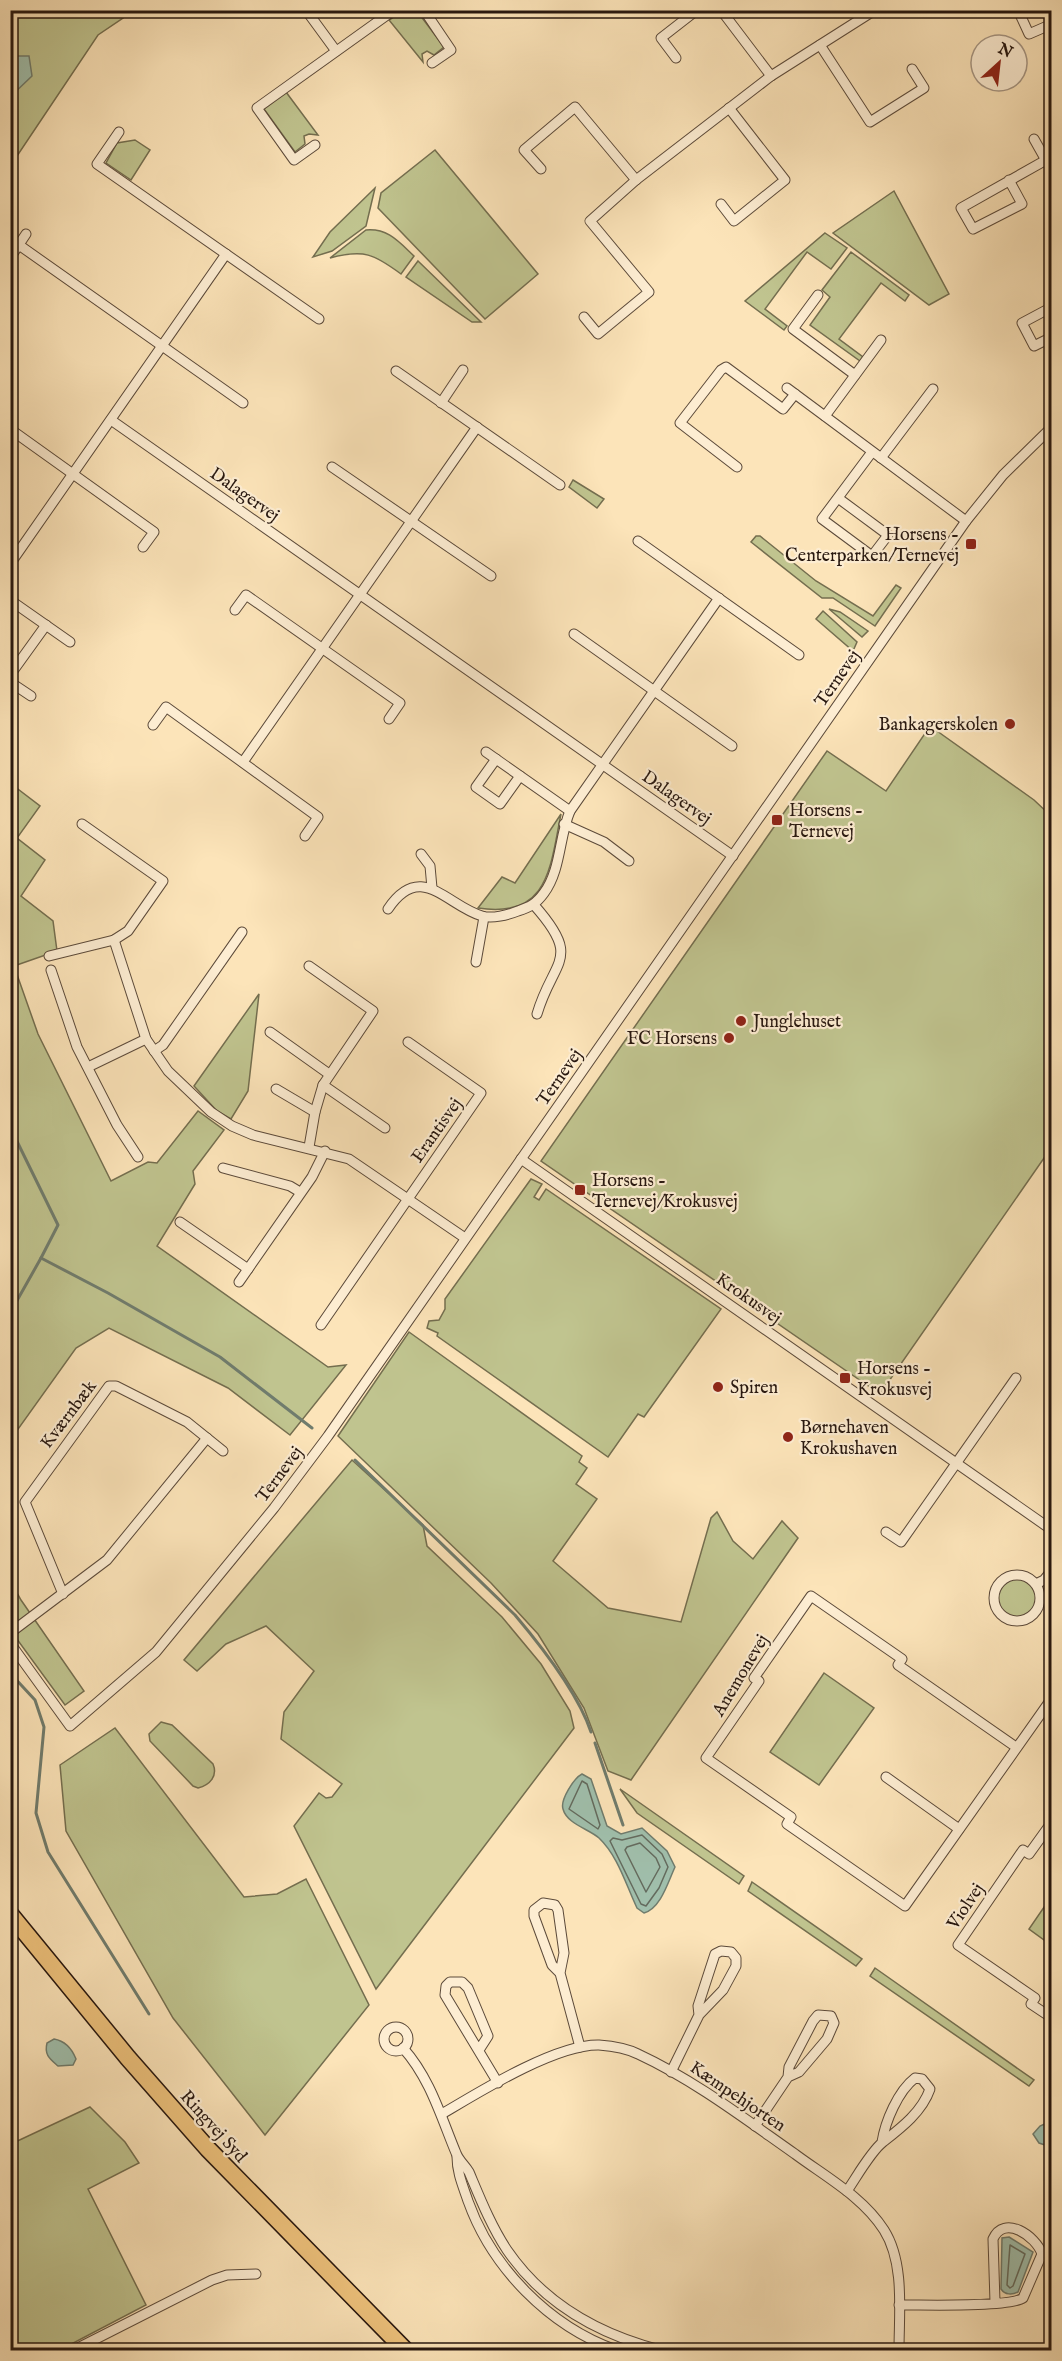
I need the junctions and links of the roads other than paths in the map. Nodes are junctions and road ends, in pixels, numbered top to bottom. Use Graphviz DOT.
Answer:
graph roads {
  1 [pos="306,10"];
  2 [pos="394,10"];
  3 [pos="424,10"];
  4 [pos="697,10"];
  5 [pos="721,10"];
  6 [pos="875,10"];
  7 [pos="1018,10"];
  8 [pos="1052,24"];
  9 [pos="820,45"];
  10 [pos="336,51"];
  11 [pos="676,58"];
  12 [pos="432,63"];
  13 [pos="912,69"];
  14 [pos="771,76"];
  15 [pos="729,108"];
  16 [pos="119,132"];
  17 [pos="1034,139"];
  18 [pos="315,145"];
  19 [pos="1048,160"];
  20 [pos="541,169"];
  21 [pos="1052,171"];
  22 [pos="636,180"];
  23 [pos="1009,180"];
  24 [pos="721,204"];
  25 [pos="26,234"];
  26 [pos="19,245"];
  27 [pos="226,254"];
  28 [pos="10,258"];
  29 [pos="818,295"];
  30 [pos="1052,306"];
  31 [pos="584,317"];
  32 [pos="319,319"];
  33 [pos="1052,337"];
  34 [pos="881,340"];
  35 [pos="163,346"];
  36 [pos="463,370"];
  37 [pos="396,371"];
  38 [pos="855,375"];
  39 [pos="933,388"];
  40 [pos="243,403"];
  41 [pos="441,403"];
  42 [pos="825,416"];
  43 [pos="111,420"];
  44 [pos="1052,427"];
  45 [pos="477,428"];
  46 [pos="10,429"];
  47 [pos="872,452"];
  48 [pos="881,458"];
  49 [pos="332,467"];
  50 [pos="737,467"];
  51 [pos="73,474"];
  52 [pos="560,485"];
  53 [pos="838,498"];
  54 [pos="412,521"];
  55 [pos="966,521"];
  56 [pos="638,541"];
  57 [pos="143,547"];
  58 [pos="10,564"];
  59 [pos="491,576"];
  60 [pos="361,594"];
  61 [pos="719,598"];
  62 [pos="10,600"];
  63 [pos="235,610"];
  64 [pos="46,625"];
  65 [pos="574,634"];
  66 [pos="70,642"];
  67 [pos="322,649"];
  68 [pos="800,655"];
  69 [pos="10,675"];
  70 [pos="10,682"];
  71 [pos="654,690"];
  72 [pos="31,696"];
  73 [pos="389,719"];
  74 [pos="153,724"];
  75 [pos="732,746"];
  76 [pos="486,752"];
  77 [pos="496,759"];
  78 [pos="243,762"];
  79 [pos="603,764"];
  80 [pos="520,776"];
  81 [pos="570,811"];
  82 [pos="82,824"];
  83 [pos="564,824"];
  84 [pos="305,836"];
  85 [pos="421,854"];
  86 [pos="733,856"];
  87 [pos="629,861"];
  88 [pos="432,888"];
  89 [pos="534,905"];
  90 [pos="388,909"];
  91 [pos="484,917"];
  92 [pos="242,932"];
  93 [pos="114,940"];
  94 [pos="49,956"];
  95 [pos="476,962"];
  96 [pos="309,966"];
  97 [pos="51,970"];
  98 [pos="537,1014"];
  99 [pos="270,1032"];
  100 [pos="146,1039"];
  101 [pos="408,1042"];
  102 [pos="154,1051"];
  103 [pos="88,1067"];
  104 [pos="330,1074"];
  105 [pos="323,1084"];
  106 [pos="276,1089"];
  107 [pos="315,1112"];
  108 [pos="385,1128"];
  109 [pos="309,1147"];
  110 [pos="324,1151"];
  111 [pos="138,1157"];
  112 [pos="521,1159"];
  113 [pos="223,1168"];
  114 [pos="300,1192"];
  115 [pos="407,1199"];
  116 [pos="180,1222"];
  117 [pos="465,1238"];
  118 [pos="248,1269"];
  119 [pos="239,1282"];
  120 [pos="321,1325"];
  121 [pos="1016,1378"];
  122 [pos="207,1438"];
  123 [pos="224,1451"];
  124 [pos="958,1464"];
  125 [pos="1052,1530"];
  126 [pos="886,1532"];
  127 [pos="1052,1570"];
  128 [pos="1036,1584"];
  129 [pos="63,1594"];
  130 [pos="10,1633"];
  131 [pos="10,1643"];
  132 [pos="1052,1698"];
  133 [pos="1048,1709"];
  134 [pos="1016,1747"];
  135 [pos="886,1777"];
  136 [pos="1052,1822"];
  137 [pos="959,1828"];
  138 [pos="10,1914"];
  139 [pos="560,1973"];
  140 [pos="699,2015"];
  141 [pos="1052,2018"];
  142 [pos="580,2047"];
  143 [pos="403,2048"];
  144 [pos="479,2050"];
  145 [pos="671,2072"];
  146 [pos="788,2078"];
  147 [pos="498,2083"];
  148 [pos="442,2114"];
  149 [pos="754,2126"];
  150 [pos="882,2142"];
  151 [pos="457,2157"];
  152 [pos="847,2191"];
  153 [pos="256,2274"];
  154 [pos="995,2302"];
  155 [pos="899,2305"];
  156 [pos="74,2350"];
  157 [pos="405,2350"];
  158 [pos="616,2350"];
  159 [pos="660,2350"];
  160 [pos="899,2350"];
  1 -- 10 [label="street"];
  2 -- 10 [label="street"];
  3 -- 12 [label="street"];
  4 -- 11 [label="street"];
  5 -- 14 [label="street"];
  6 -- 9 [label="street"];
  7 -- 8 [label="street"];
  9 -- 13 [label="street"];
  9 -- 14 [label="street"];
  10 -- 18 [label="street"];
  14 -- 15 [label="street"];
  15 -- 22 [label="street"];
  15 -- 24 [label="street"];
  16 -- 27 [label="street"];
  17 -- 19 [label="street"];
  19 -- 21 [label="street"];
  19 -- 23 [label="street"];
  20 -- 22 [label="street"];
  22 -- 31 [label="street"];
  23 -- 23 [label="street"];
  25 -- 26 [label="street"];
  26 -- 28 [label="street"];
  26 -- 35 [label="street"];
  27 -- 32 [label="street"];
  27 -- 35 [label="street"];
  29 -- 38 [label="street"];
  30 -- 33 [label="street"];
  34 -- 38 [label="street"];
  35 -- 40 [label="street"];
  35 -- 43 [label="street"];
  36 -- 41 [label="street"];
  37 -- 41 [label="street"];
  38 -- 42 [label="street"];
  39 -- 48 [label="street"];
  41 -- 45 [label="street"];
  42 -- 47 [label="street"];
  42 -- 50 [label="street"];
  43 -- 51 [label="street"];
  43 -- 60 [label="street, Dalagervej"];
  44 -- 55 [label="street, Ternevej"];
  45 -- 52 [label="street"];
  45 -- 54 [label="street"];
  46 -- 51 [label="street"];
  47 -- 48 [label="street"];
  47 -- 53 [label="street"];
  48 -- 55 [label="street"];
  49 -- 54 [label="street"];
  51 -- 57 [label="street"];
  51 -- 58 [label="street"];
  53 -- 53 [label="street"];
  54 -- 59 [label="street"];
  54 -- 60 [label="street"];
  55 -- 86 [label="street, Ternevej"];
  56 -- 61 [label="street"];
  60 -- 67 [label="street"];
  60 -- 79 [label="street, Dalagervej"];
  61 -- 68 [label="street"];
  61 -- 71 [label="street"];
  62 -- 64 [label="street"];
  63 -- 67 [label="street"];
  64 -- 66 [label="street"];
  64 -- 69 [label="street"];
  65 -- 71 [label="street"];
  67 -- 73 [label="street"];
  67 -- 78 [label="street"];
  70 -- 72 [label="street"];
  71 -- 75 [label="street"];
  71 -- 79 [label="street"];
  74 -- 78 [label="street"];
  76 -- 77 [label="street"];
  77 -- 80 [label="street"];
  77 -- 80 [label="street"];
  78 -- 84 [label="street"];
  79 -- 81 [label="street"];
  79 -- 86 [label="street, Dalagervej"];
  80 -- 81 [label="street"];
  81 -- 83 [label="street"];
  82 -- 93 [label="street"];
  83 -- 87 [label="street"];
  83 -- 89 [label="street"];
  85 -- 88 [label="street"];
  86 -- 112 [label="street, Ternevej"];
  88 -- 90 [label="street"];
  88 -- 91 [label="street"];
  89 -- 91 [label="street"];
  89 -- 98 [label="street"];
  91 -- 95 [label="street"];
  92 -- 102 [label="street"];
  93 -- 94 [label="street"];
  93 -- 100 [label="street"];
  96 -- 104 [label="street"];
  97 -- 103 [label="street"];
  99 -- 104 [label="street"];
  100 -- 102 [label="street"];
  100 -- 103 [label="street"];
  101 -- 115 [label="street, Erantisvej"];
  102 -- 109 [label="street"];
  103 -- 111 [label="street"];
  104 -- 105 [label="street"];
  105 -- 107 [label="street"];
  105 -- 108 [label="street"];
  106 -- 107 [label="street"];
  107 -- 109 [label="street"];
  109 -- 110 [label="street"];
  110 -- 114 [label="street"];
  110 -- 115 [label="street"];
  112 -- 117 [label="street, Ternevej"];
  112 -- 124 [label="street, Krokusvej"];
  113 -- 114 [label="street"];
  114 -- 118 [label="street"];
  115 -- 117 [label="street"];
  115 -- 120 [label="street, Erantisvej"];
  116 -- 118 [label="street"];
  117 -- 131 [label="street, Ternevej"];
  118 -- 119 [label="street"];
  121 -- 124 [label="street"];
  122 -- 123 [label="street, Kværnbæk"];
  122 -- 129 [label="street"];
  122 -- 129 [label="street, Kværnbæk"];
  124 -- 125 [label="street, Krokusvej"];
  124 -- 126 [label="street"];
  127 -- 128 [label="street"];
  128 -- 128 [label="street"];
  129 -- 130 [label="street"];
  132 -- 133 [label="street, Anemonevej"];
  133 -- 134 [label="street, Anemonevej"];
  134 -- 137 [label="street, Anemonevej"];
  134 -- 137 [label="street, Anemonevej"];
  135 -- 137 [label="street"];
  136 -- 141 [label="street, Violvej"];
  138 -- 157 [label="highway, Ringvej Syd"];
  139 -- 139 [label="street"];
  139 -- 142 [label="street"];
  140 -- 140 [label="street"];
  140 -- 145 [label="street"];
  142 -- 145 [label="street, Kæmpehjorten"];
  142 -- 147 [label="street, Kæmpehjorten"];
  143 -- 148 [label="street"];
  144 -- 144 [label="street"];
  144 -- 147 [label="street"];
  145 -- 149 [label="street, Kæmpehjorten"];
  146 -- 146 [label="street"];
  146 -- 149 [label="street"];
  147 -- 148 [label="street, Kæmpehjorten"];
  148 -- 151 [label="street"];
  149 -- 152 [label="street, Kæmpehjorten"];
  150 -- 150 [label="street"];
  150 -- 152 [label="street"];
  151 -- 158 [label="street"];
  151 -- 159 [label="street"];
  152 -- 155 [label="street, Kæmpehjorten"];
  153 -- 156 [label="street"];
  154 -- 154 [label="street"];
  154 -- 155 [label="street"];
  155 -- 160 [label="street, Kæmpehjorten"];
}
